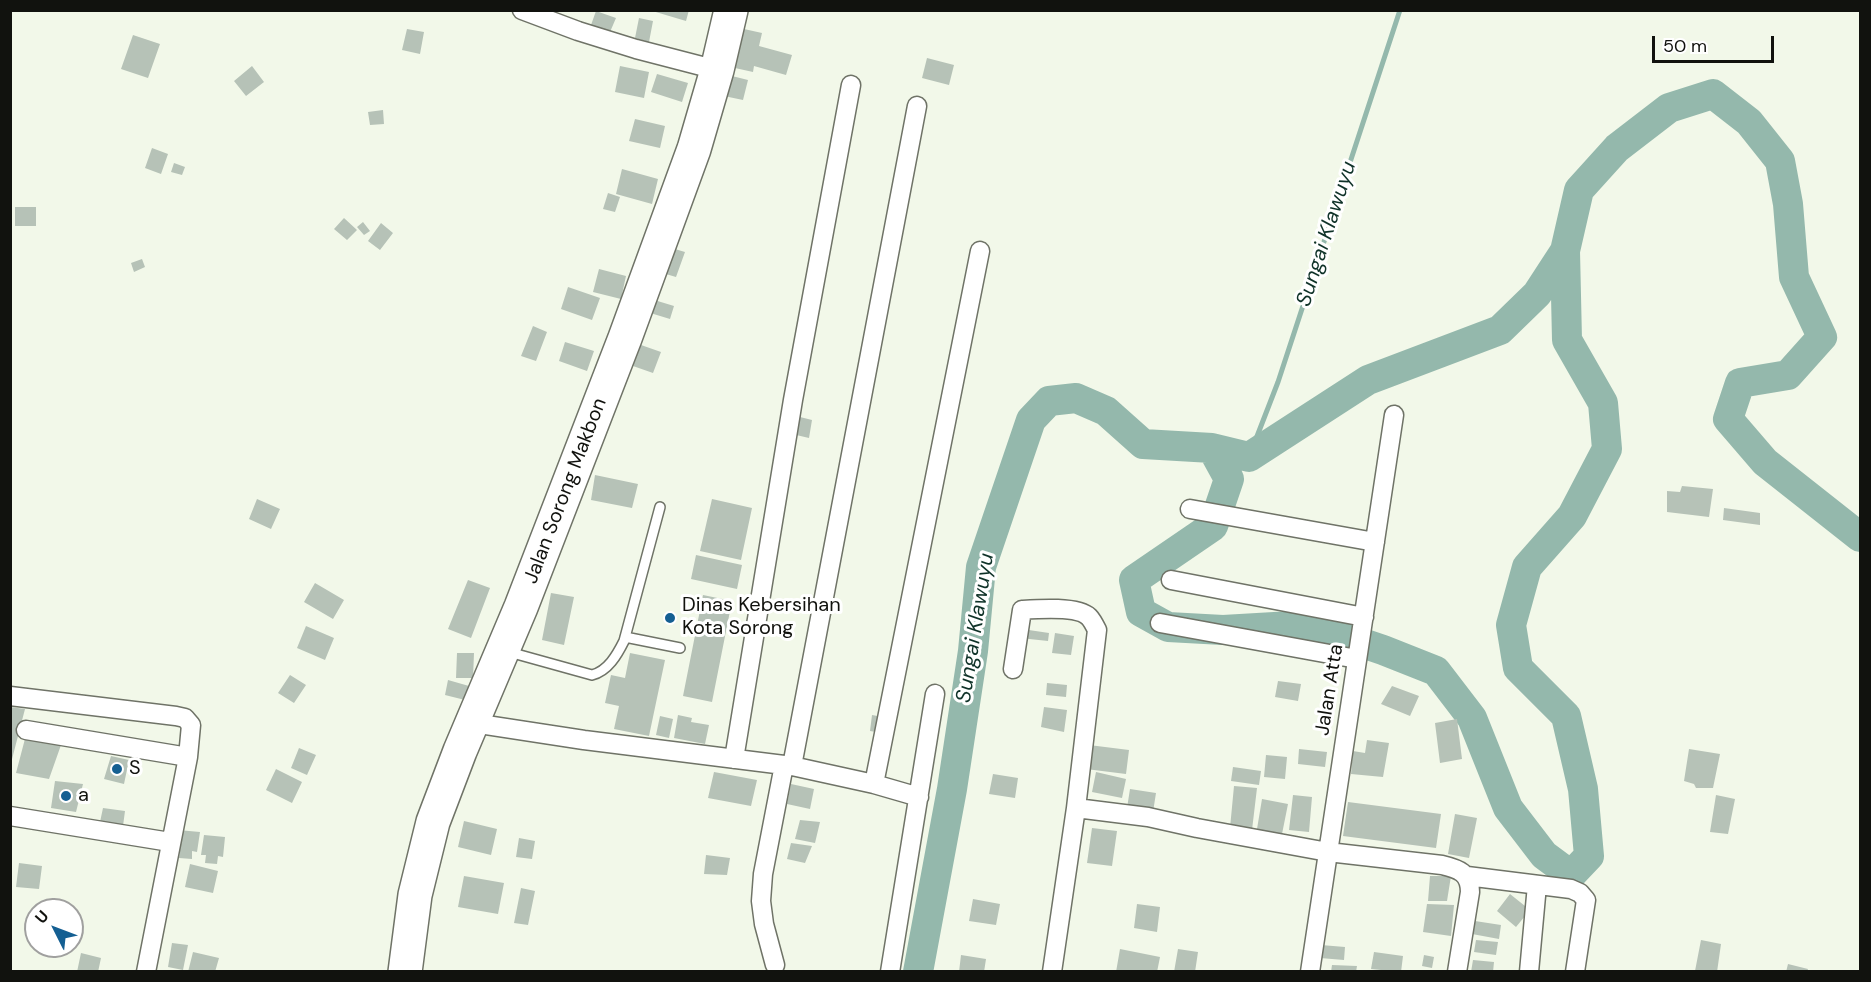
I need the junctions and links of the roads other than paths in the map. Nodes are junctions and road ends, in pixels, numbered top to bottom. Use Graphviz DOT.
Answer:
graph roads {
  1 [pos="731,10"];
  2 [pos="527,11"];
  3 [pos="717,70"];
  4 [pos="850,85"];
  5 [pos="917,106"];
  6 [pos="980,251"];
  7 [pos="1394,415"];
  8 [pos="660,507"];
  9 [pos="1190,509"];
  10 [pos="1375,542"];
  11 [pos="1171,580"];
  12 [pos="1364,617"];
  13 [pos="1160,623"];
  14 [pos="625,638"];
  15 [pos="680,648"];
  16 [pos="504,651"];
  17 [pos="1357,659"];
  18 [pos="1013,669"];
  19 [pos="935,694"];
  20 [pos="10,696"];
  21 [pos="473,723"];
  22 [pos="26,730"];
  23 [pos="188,757"];
  24 [pos="734,759"];
  25 [pos="788,766"];
  26 [pos="874,784"];
  27 [pos="919,796"];
  28 [pos="1076,808"];
  29 [pos="10,816"];
  30 [pos="170,842"];
  31 [pos="1328,852"];
  32 [pos="1467,876"];
  33 [pos="1537,885"];
  34 [pos="775,966"];
  35 [pos="146,972"];
  36 [pos="405,972"];
  37 [pos="890,972"];
  38 [pos="1052,972"];
  39 [pos="1310,972"];
  40 [pos="1457,972"];
  41 [pos="1528,972"];
  42 [pos="1575,972"];
  1 -- 3 [label="highway, Jalan Sorong Makbon"];
  2 -- 3 [label="street"];
  3 -- 16 [label="highway, Jalan Sorong Makbon"];
  4 -- 24 [label="street"];
  5 -- 25 [label="street"];
  6 -- 26 [label="street"];
  7 -- 10 [label="street, Jalan Atta"];
  8 -- 14 [label="lane"];
  9 -- 10 [label="street"];
  10 -- 12 [label="street, Jalan Atta"];
  11 -- 12 [label="street"];
  12 -- 17 [label="street, Jalan Atta"];
  13 -- 17 [label="street"];
  14 -- 15 [label="lane"];
  14 -- 16 [label="lane"];
  16 -- 21 [label="highway, Jalan Sorong Makbon"];
  17 -- 31 [label="street, Jalan Atta"];
  18 -- 28 [label="street"];
  19 -- 27 [label="street"];
  20 -- 23 [label="street"];
  21 -- 24 [label="street"];
  21 -- 36 [label="highway, Jalan Sorong Makbon"];
  22 -- 23 [label="street"];
  23 -- 30 [label="street"];
  24 -- 25 [label="street"];
  25 -- 26 [label="street"];
  25 -- 34 [label="street"];
  26 -- 27 [label="street"];
  27 -- 37 [label="street"];
  28 -- 31 [label="street"];
  28 -- 38 [label="street"];
  29 -- 30 [label="street"];
  30 -- 35 [label="street"];
  31 -- 32 [label="street"];
  31 -- 39 [label="street, Jalan Atta"];
  32 -- 33 [label="street"];
  32 -- 40 [label="street"];
  33 -- 41 [label="street"];
  33 -- 42 [label="street"];
}
